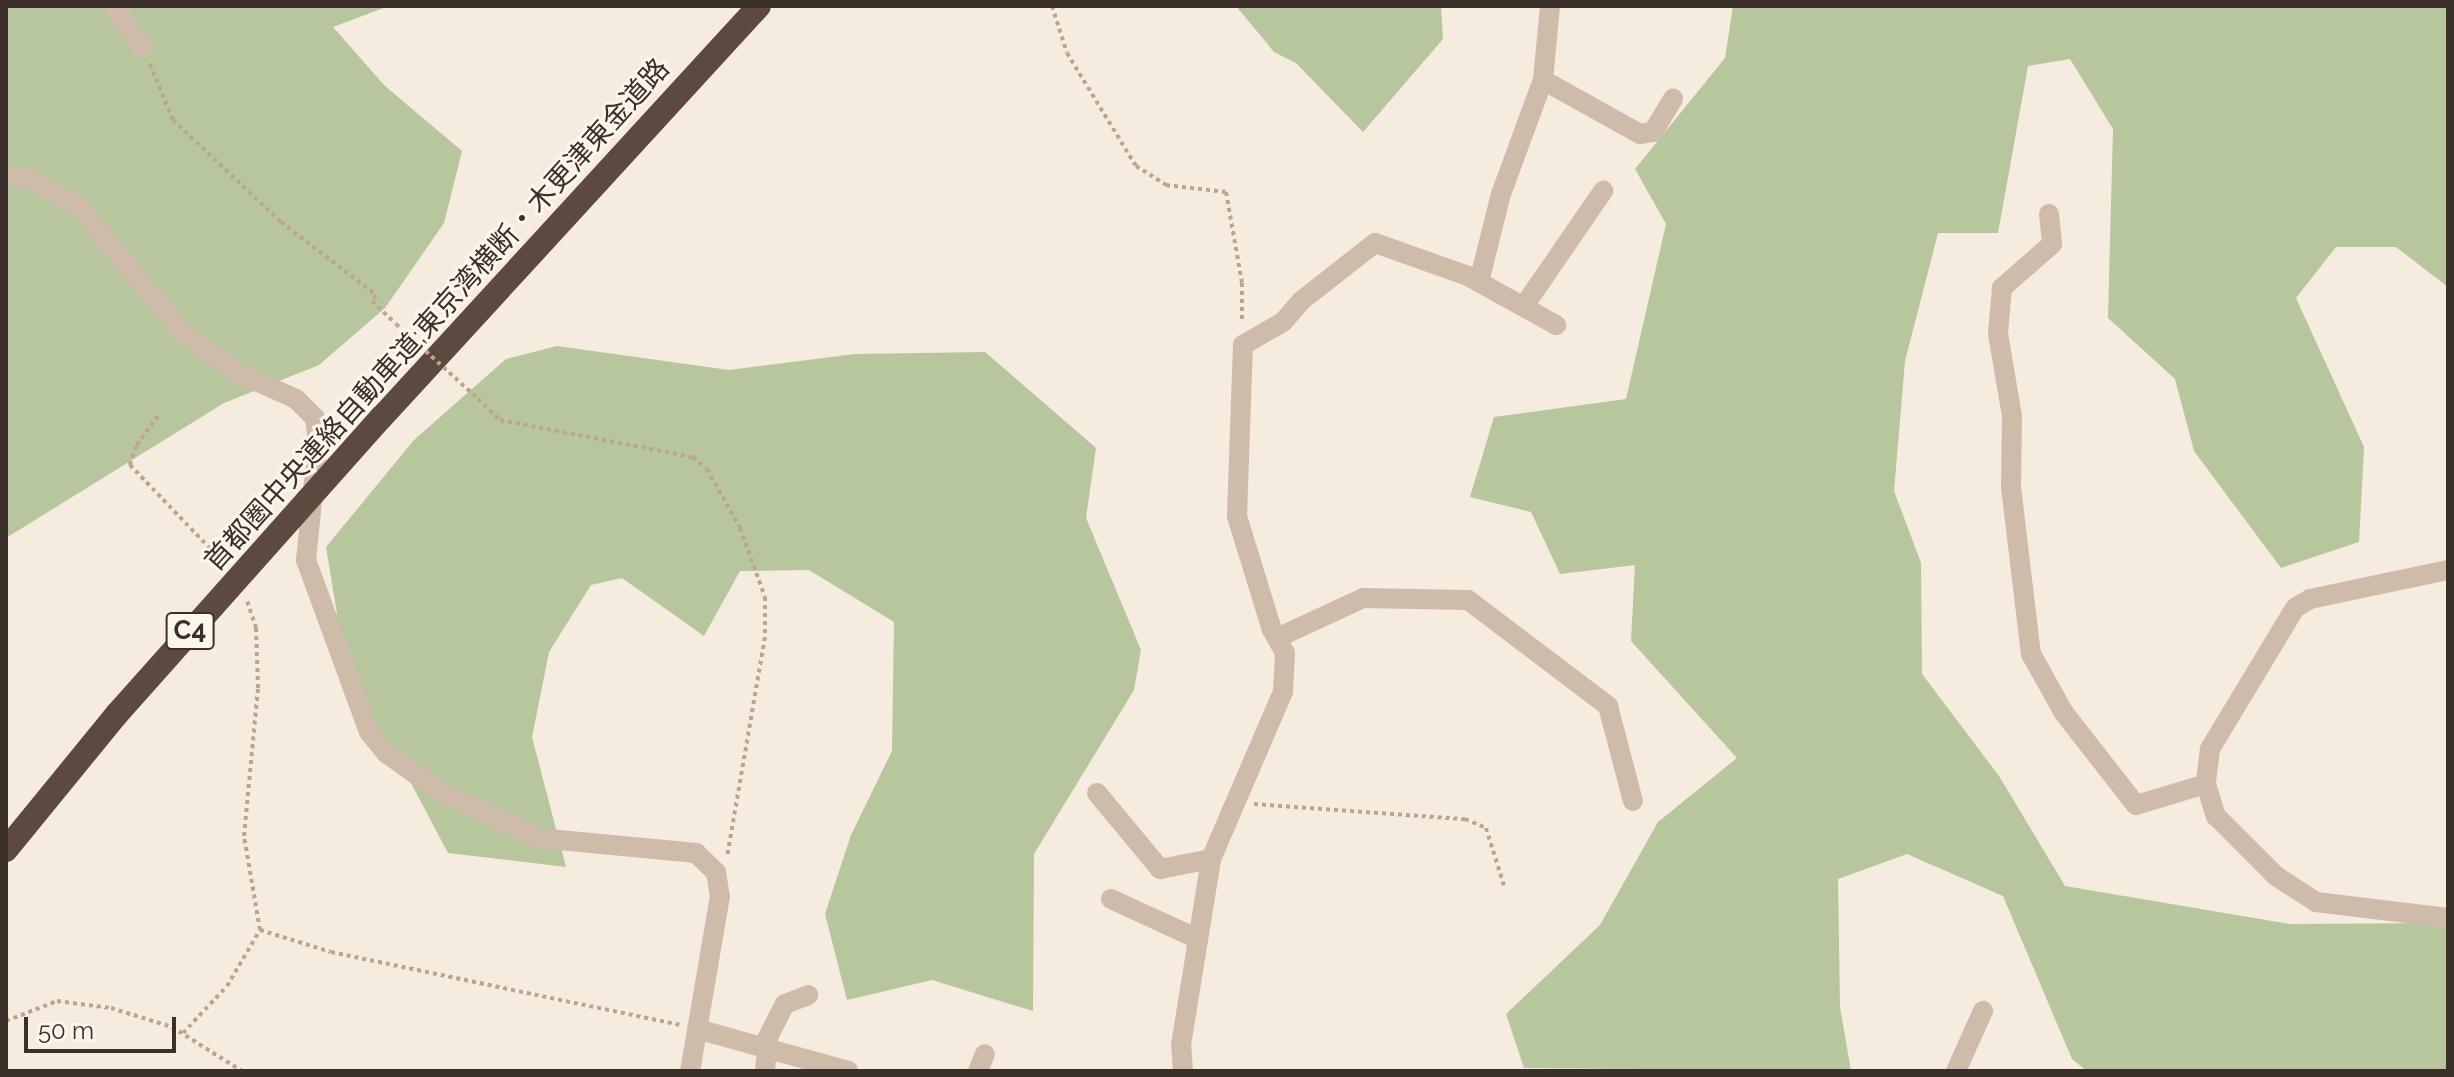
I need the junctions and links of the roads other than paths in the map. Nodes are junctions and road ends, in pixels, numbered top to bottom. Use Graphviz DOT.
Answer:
graph roads {
  1 [pos="113,6"];
  2 [pos="759,6"];
  3 [pos="1550,6"];
  4 [pos="143,47"];
  5 [pos="1543,80"];
  6 [pos="1673,99"];
  7 [pos="6,175"];
  8 [pos="1603,191"];
  9 [pos="2049,214"];
  10 [pos="1479,282"];
  11 [pos="1524,306"];
  12 [pos="1556,325"];
  13 [pos="2448,570"];
  14 [pos="1277,638"];
  15 [pos="2206,784"];
  16 [pos="1097,793"];
  17 [pos="1633,801"];
  18 [pos="6,850"];
  19 [pos="1211,859"];
  20 [pos="1111,899"];
  21 [pos="2448,918"];
  22 [pos="1198,939"];
  23 [pos="808,995"];
  24 [pos="1983,1011"];
  25 [pos="697,1029"];
  26 [pos="768,1048"];
  27 [pos="690,1071"];
  28 [pos="765,1071"];
  29 [pos="848,1071"];
  30 [pos="1183,1071"];
  31 [pos="1956,1071"];
  1 -- 4 [label="street"];
  2 -- 18 [label="highway, 首都圏中央連絡自動車道;東京湾横断・木更津東金道路 / C4, bridge"];
  3 -- 5 [label="street"];
  5 -- 6 [label="street"];
  5 -- 10 [label="street"];
  7 -- 25 [label="street"];
  8 -- 11 [label="street"];
  9 -- 15 [label="street"];
  10 -- 11 [label="street"];
  10 -- 14 [label="street"];
  11 -- 12 [label="street"];
  13 -- 15 [label="street"];
  14 -- 17 [label="street"];
  14 -- 19 [label="street"];
  15 -- 21 [label="street"];
  16 -- 19 [label="street"];
  19 -- 22 [label="street"];
  20 -- 22 [label="street"];
  22 -- 30 [label="street"];
  23 -- 26 [label="street"];
  24 -- 31 [label="street"];
  25 -- 26 [label="street"];
  25 -- 27 [label="street"];
  26 -- 28 [label="street"];
  26 -- 29 [label="street"];
}
